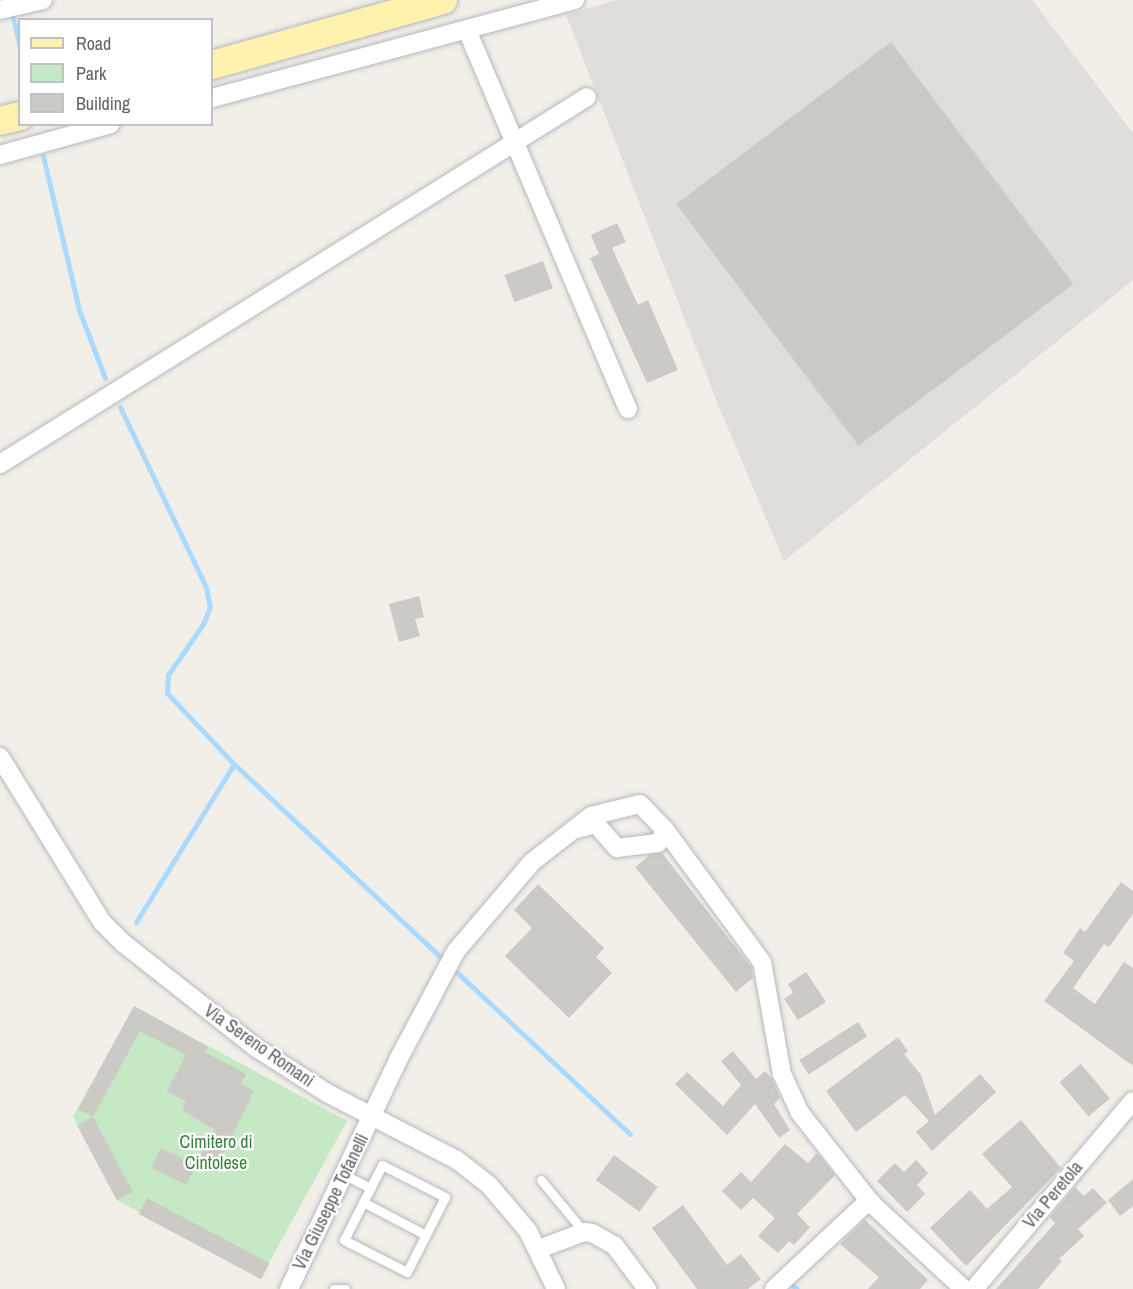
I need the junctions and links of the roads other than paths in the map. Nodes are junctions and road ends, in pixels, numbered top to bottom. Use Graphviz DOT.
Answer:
graph roads {
  1 [pos="43,0"];
  2 [pos="443,0"];
  3 [pos="575,0"];
  4 [pos="0,10"];
  5 [pos="468,30"];
  6 [pos="213,65"];
  7 [pos="586,97"];
  8 [pos="213,98"];
  9 [pos="18,116"];
  10 [pos="0,121"];
  11 [pos="104,126"];
  12 [pos="515,143"];
  13 [pos="0,154"];
  14 [pos="628,409"];
  15 [pos="0,465"];
  16 [pos="0,757"];
  17 [pos="574,830"];
  18 [pos="666,831"];
  19 [pos="1133,1101"];
  20 [pos="374,1116"];
  21 [pos="345,1175"];
  22 [pos="541,1180"];
  23 [pos="370,1188"];
  24 [pos="363,1203"];
  25 [pos="871,1203"];
  26 [pos="584,1232"];
  27 [pos="426,1235"];
  28 [pos="539,1249"];
  29 [pos="289,1289"];
  30 [pos="334,1289"];
  31 [pos="345,1289"];
  32 [pos="556,1289"];
  33 [pos="647,1289"];
  34 [pos="774,1289"];
  35 [pos="964,1289"];
  36 [pos="974,1289"];
  1 -- 4 [label="street"];
  2 -- 6 [label="main road"];
  3 -- 5 [label="street"];
  5 -- 8 [label="street"];
  5 -- 12 [label="street"];
  7 -- 12 [label="street"];
  9 -- 10 [label="main road"];
  11 -- 13 [label="street"];
  12 -- 14 [label="street"];
  12 -- 15 [label="street"];
  16 -- 20 [label="street, Via Sereno Romani"];
  17 -- 18 [label="street, Via Giuseppe Tofanelli"];
  17 -- 18 [label="street"];
  17 -- 20 [label="street, Via Giuseppe Tofanelli"];
  18 -- 25 [label="street"];
  19 -- 36 [label="street, Via Peretola"];
  20 -- 21 [label="street, Via Giuseppe Tofanelli"];
  20 -- 28 [label="street, Via Sereno Romani"];
  21 -- 23 [label="lane"];
  21 -- 29 [label="street, Via Giuseppe Tofanelli"];
  22 -- 26 [label="lane"];
  23 -- 24 [label="lane"];
  23 -- 27 [label="lane"];
  24 -- 27 [label="lane"];
  24 -- 27 [label="lane"];
  25 -- 34 [label="street"];
  25 -- 35 [label="street"];
  26 -- 28 [label="street"];
  26 -- 33 [label="street"];
  28 -- 32 [label="street, Via Sereno Romani"];
  30 -- 31 [label="lane"];
}
